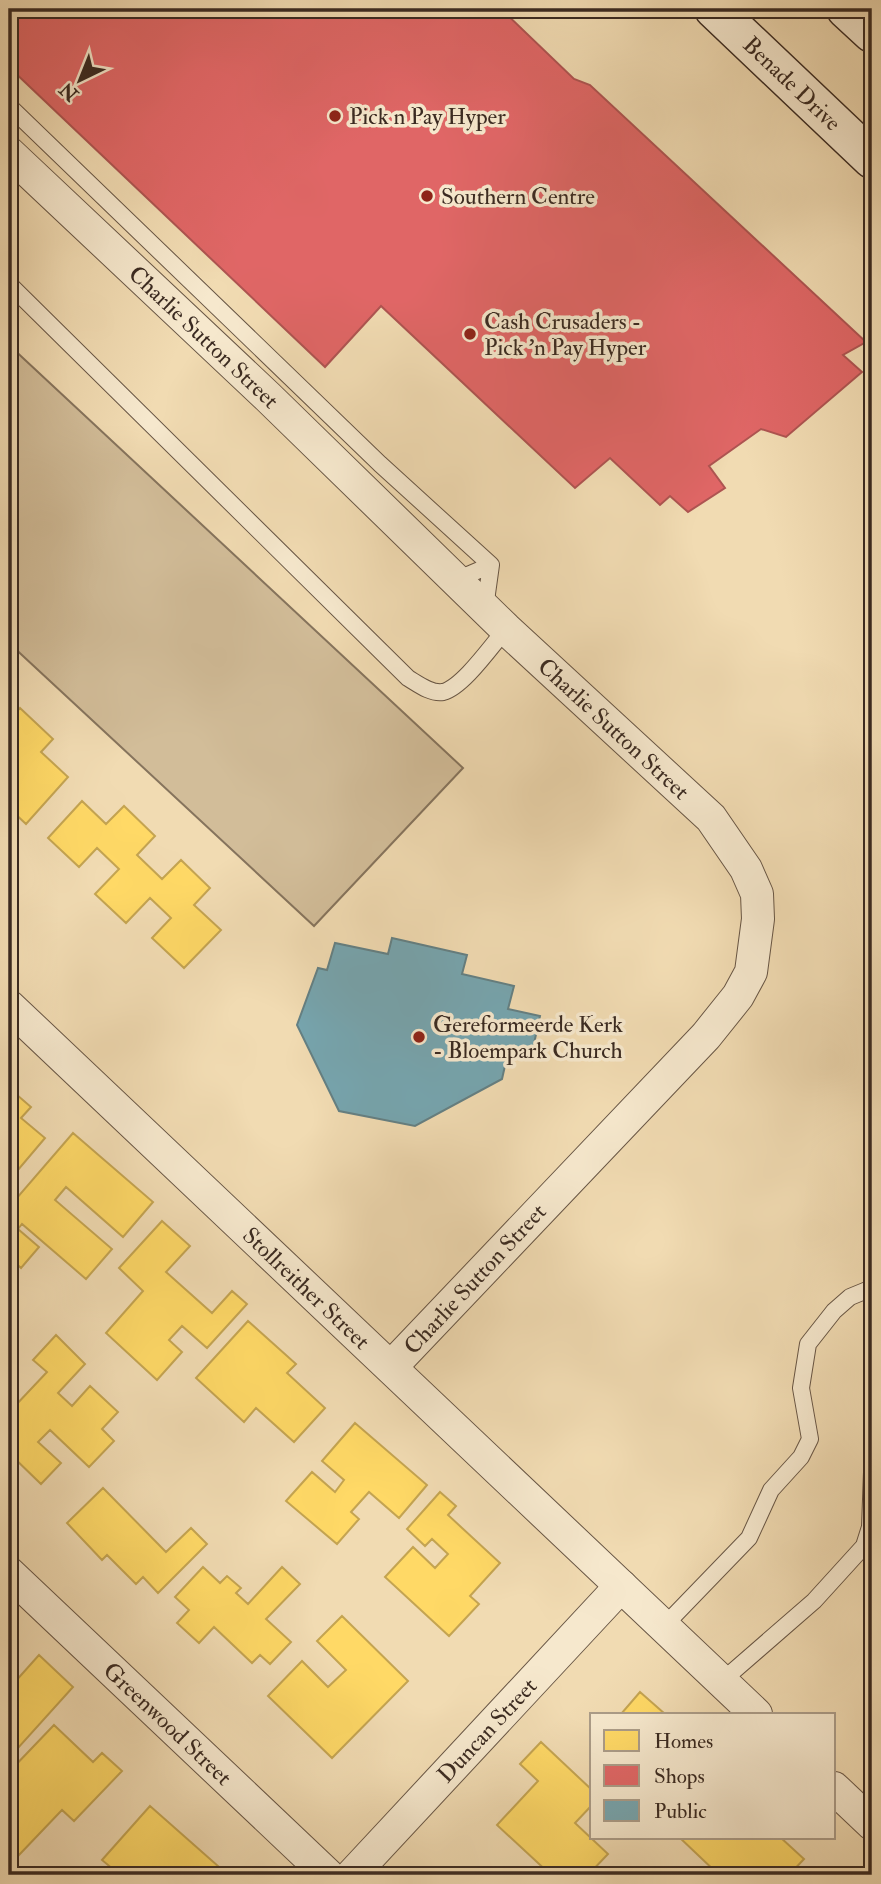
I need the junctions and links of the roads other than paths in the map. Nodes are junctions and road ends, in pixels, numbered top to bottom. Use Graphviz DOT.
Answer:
graph roads {
  1 [pos="714,9"];
  2 [pos="846,9"];
  3 [pos="872,33"];
  4 [pos="9,106"];
  5 [pos="9,153"];
  6 [pos="872,159"];
  7 [pos="9,284"];
  8 [pos="491,565"];
  9 [pos="456,580"];
  10 [pos="496,619"];
  11 [pos="9,1006"];
  12 [pos="872,1291"];
  13 [pos="391,1367"];
  14 [pos="872,1472"];
  15 [pos="9,1573"];
  16 [pos="621,1586"];
  17 [pos="664,1626"];
  18 [pos="722,1681"];
  19 [pos="755,1713"];
  20 [pos="836,1790"];
  21 [pos="872,1825"];
  22 [pos="327,1875"];
  23 [pos="352,1875"];
  1 -- 6 [label="street, Benade Drive"];
  2 -- 3 [label="street"];
  4 -- 8 [label="lane"];
  5 -- 9 [label="street, Charlie Sutton Street"];
  7 -- 10 [label="lane"];
  8 -- 9 [label="lane"];
  8 -- 10 [label="lane"];
  9 -- 10 [label="street, Charlie Sutton Street"];
  10 -- 13 [label="street, Charlie Sutton Street"];
  11 -- 13 [label="street, Stollreither Street"];
  12 -- 17 [label="lane"];
  13 -- 16 [label="street, Stollreither Street"];
  14 -- 18 [label="lane"];
  15 -- 22 [label="street, Greenwood Street"];
  16 -- 17 [label="street, Stollreither Street"];
  16 -- 23 [label="street, Duncan Street"];
  17 -- 18 [label="street, Stollreither Street"];
  18 -- 19 [label="street, Stollreither Street"];
  20 -- 21 [label="street"];
}
